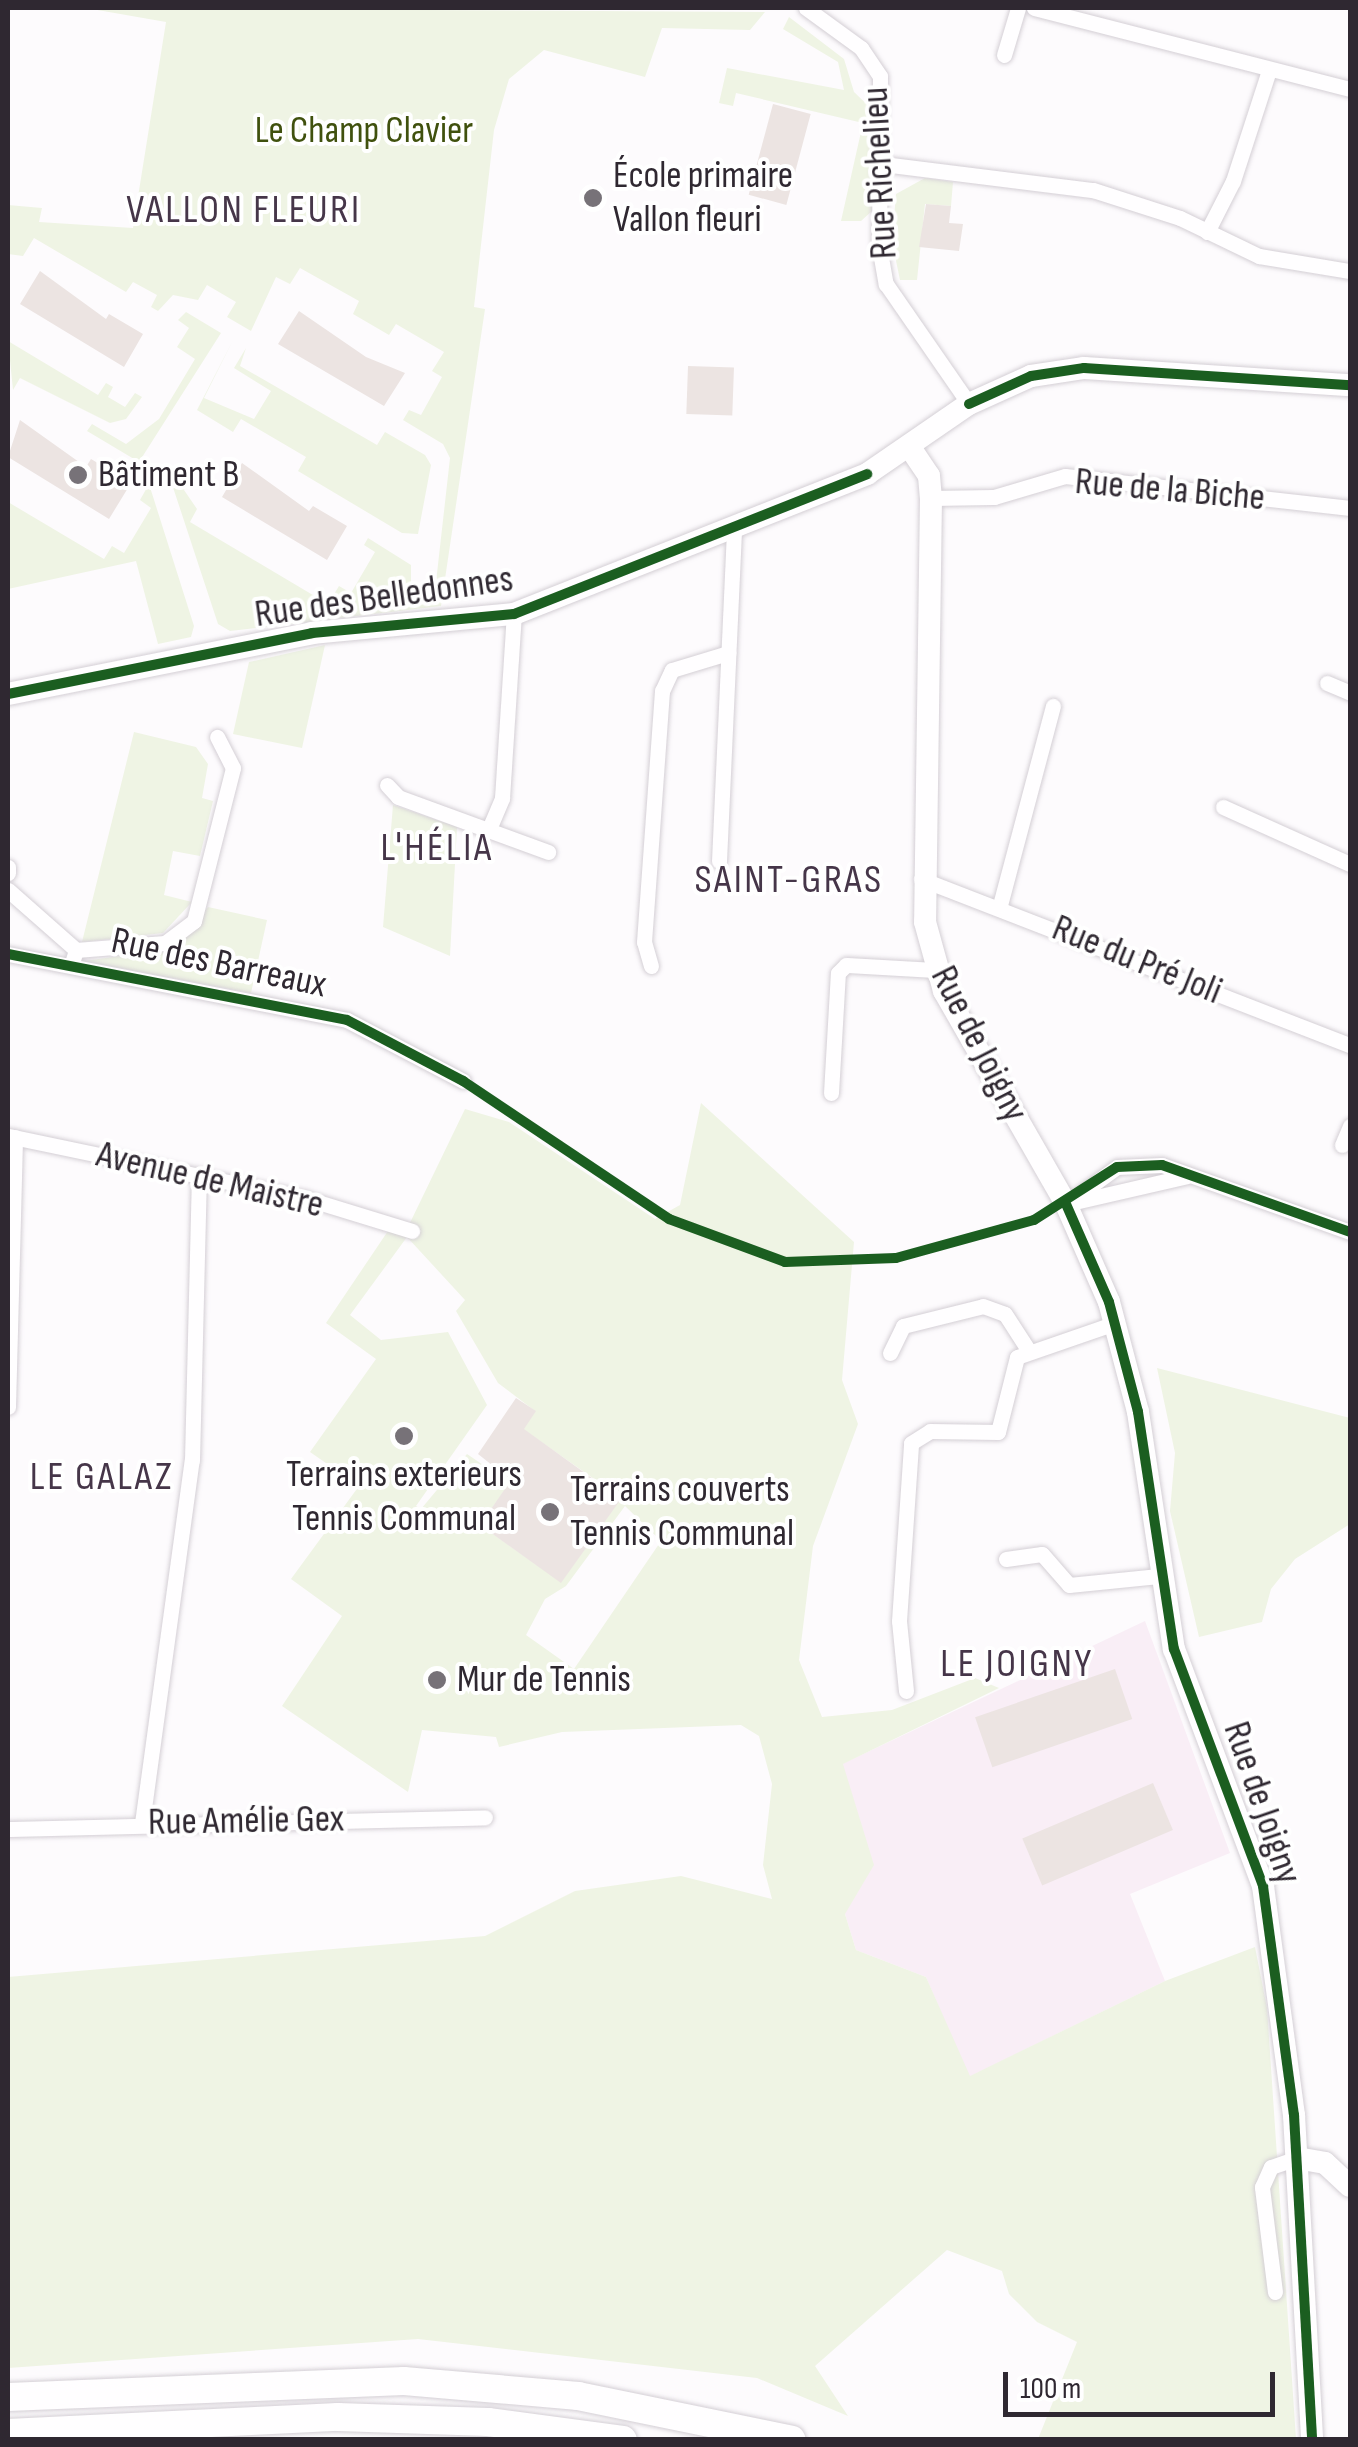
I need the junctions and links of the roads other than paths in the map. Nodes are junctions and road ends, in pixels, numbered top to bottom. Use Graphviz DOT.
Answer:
graph roads {
  1 [pos="806,8"];
  2 [pos="1018,8"];
  3 [pos="1034,8"];
  4 [pos="1004,54"];
  5 [pos="1268,73"];
  6 [pos="1350,89"];
  7 [pos="883,164"];
  8 [pos="1207,232"];
  9 [pos="1350,271"];
  10 [pos="1350,385"];
  11 [pos="969,404"];
  12 [pos="910,449"];
  13 [pos="931,498"];
  14 [pos="1350,508"];
  15 [pos="734,530"];
  16 [pos="514,614"];
  17 [pos="728,653"];
  18 [pos="1327,684"];
  19 [pos="1350,693"];
  20 [pos="8,694"];
  21 [pos="1054,706"];
  22 [pos="218,738"];
  23 [pos="387,784"];
  24 [pos="1223,807"];
  25 [pos="489,828"];
  26 [pos="548,852"];
  27 [pos="719,861"];
  28 [pos="1350,864"];
  29 [pos="921,879"];
  30 [pos="8,890"];
  31 [pos="1000,905"];
  32 [pos="8,954"];
  33 [pos="74,957"];
  34 [pos="651,966"];
  35 [pos="936,970"];
  36 [pos="1350,1045"];
  37 [pos="463,1080"];
  38 [pos="831,1092"];
  39 [pos="1350,1126"];
  40 [pos="11,1136"];
  41 [pos="1342,1145"];
  42 [pos="200,1176"];
  43 [pos="1066,1204"];
  44 [pos="412,1231"];
  45 [pos="1350,1232"];
  46 [pos="1115,1323"];
  47 [pos="1027,1348"];
  48 [pos="890,1353"];
  49 [pos="8,1407"];
  50 [pos="1006,1558"];
  51 [pos="1159,1576"];
  52 [pos="906,1691"];
  53 [pos="485,1816"];
  54 [pos="142,1822"];
  55 [pos="8,1828"];
  56 [pos="1297,2158"];
  57 [pos="1350,2186"];
  58 [pos="1274,2292"];
  59 [pos="8,2396"];
  60 [pos="8,2433"];
  61 [pos="623,2440"];
  62 [pos="792,2440"];
  63 [pos="1312,2440"];
  1 -- 7 [label="street, Rue Richelieu"];
  2 -- 4 [label="street"];
  3 -- 5 [label="street"];
  5 -- 6 [label="street"];
  5 -- 8 [label="street"];
  7 -- 8 [label="street"];
  7 -- 11 [label="street, Rue Richelieu"];
  8 -- 9 [label="street"];
  10 -- 11 [label="main road, Rue des Belledonnes"];
  11 -- 12 [label="main road, Rue des Belledonnes"];
  12 -- 13 [label="main road, Rue de Joigny"];
  12 -- 15 [label="main road, Rue des Belledonnes"];
  13 -- 14 [label="street, Rue de la Biche"];
  13 -- 29 [label="main road, Rue de Joigny"];
  15 -- 16 [label="main road, Rue des Belledonnes"];
  15 -- 17 [label="street"];
  16 -- 20 [label="main road, Rue des Belledonnes"];
  16 -- 25 [label="street"];
  17 -- 27 [label="street"];
  17 -- 34 [label="street"];
  18 -- 19 [label="street"];
  21 -- 31 [label="street"];
  22 -- 33 [label="street"];
  23 -- 25 [label="street"];
  24 -- 28 [label="street"];
  25 -- 26 [label="street"];
  29 -- 31 [label="street, Rue du Pré Joli"];
  29 -- 35 [label="main road, Rue de Joigny"];
  30 -- 33 [label="street"];
  31 -- 36 [label="street, Rue du Pré Joli"];
  32 -- 33 [label="street, Rue des Barreaux"];
  33 -- 37 [label="street, Rue des Barreaux"];
  35 -- 38 [label="street"];
  35 -- 43 [label="main road, Rue de Joigny"];
  39 -- 41 [label="street"];
  40 -- 42 [label="street, Avenue de Maistre"];
  40 -- 49 [label="street"];
  42 -- 44 [label="street, Avenue de Maistre"];
  42 -- 54 [label="street"];
  43 -- 45 [label="street"];
  43 -- 46 [label="main road, Rue de Joigny"];
  46 -- 47 [label="street"];
  46 -- 51 [label="main road, Rue de Joigny"];
  47 -- 48 [label="street"];
  47 -- 52 [label="street"];
  50 -- 51 [label="street"];
  51 -- 56 [label="main road, Rue de Joigny"];
  53 -- 54 [label="street, Rue Amélie Gex"];
  54 -- 55 [label="street, Rue Amélie Gex"];
  56 -- 57 [label="main road"];
  56 -- 58 [label="street"];
  56 -- 63 [label="main road, Rue de Joigny"];
  59 -- 62 [label="highway"];
  60 -- 61 [label="highway"];
}
